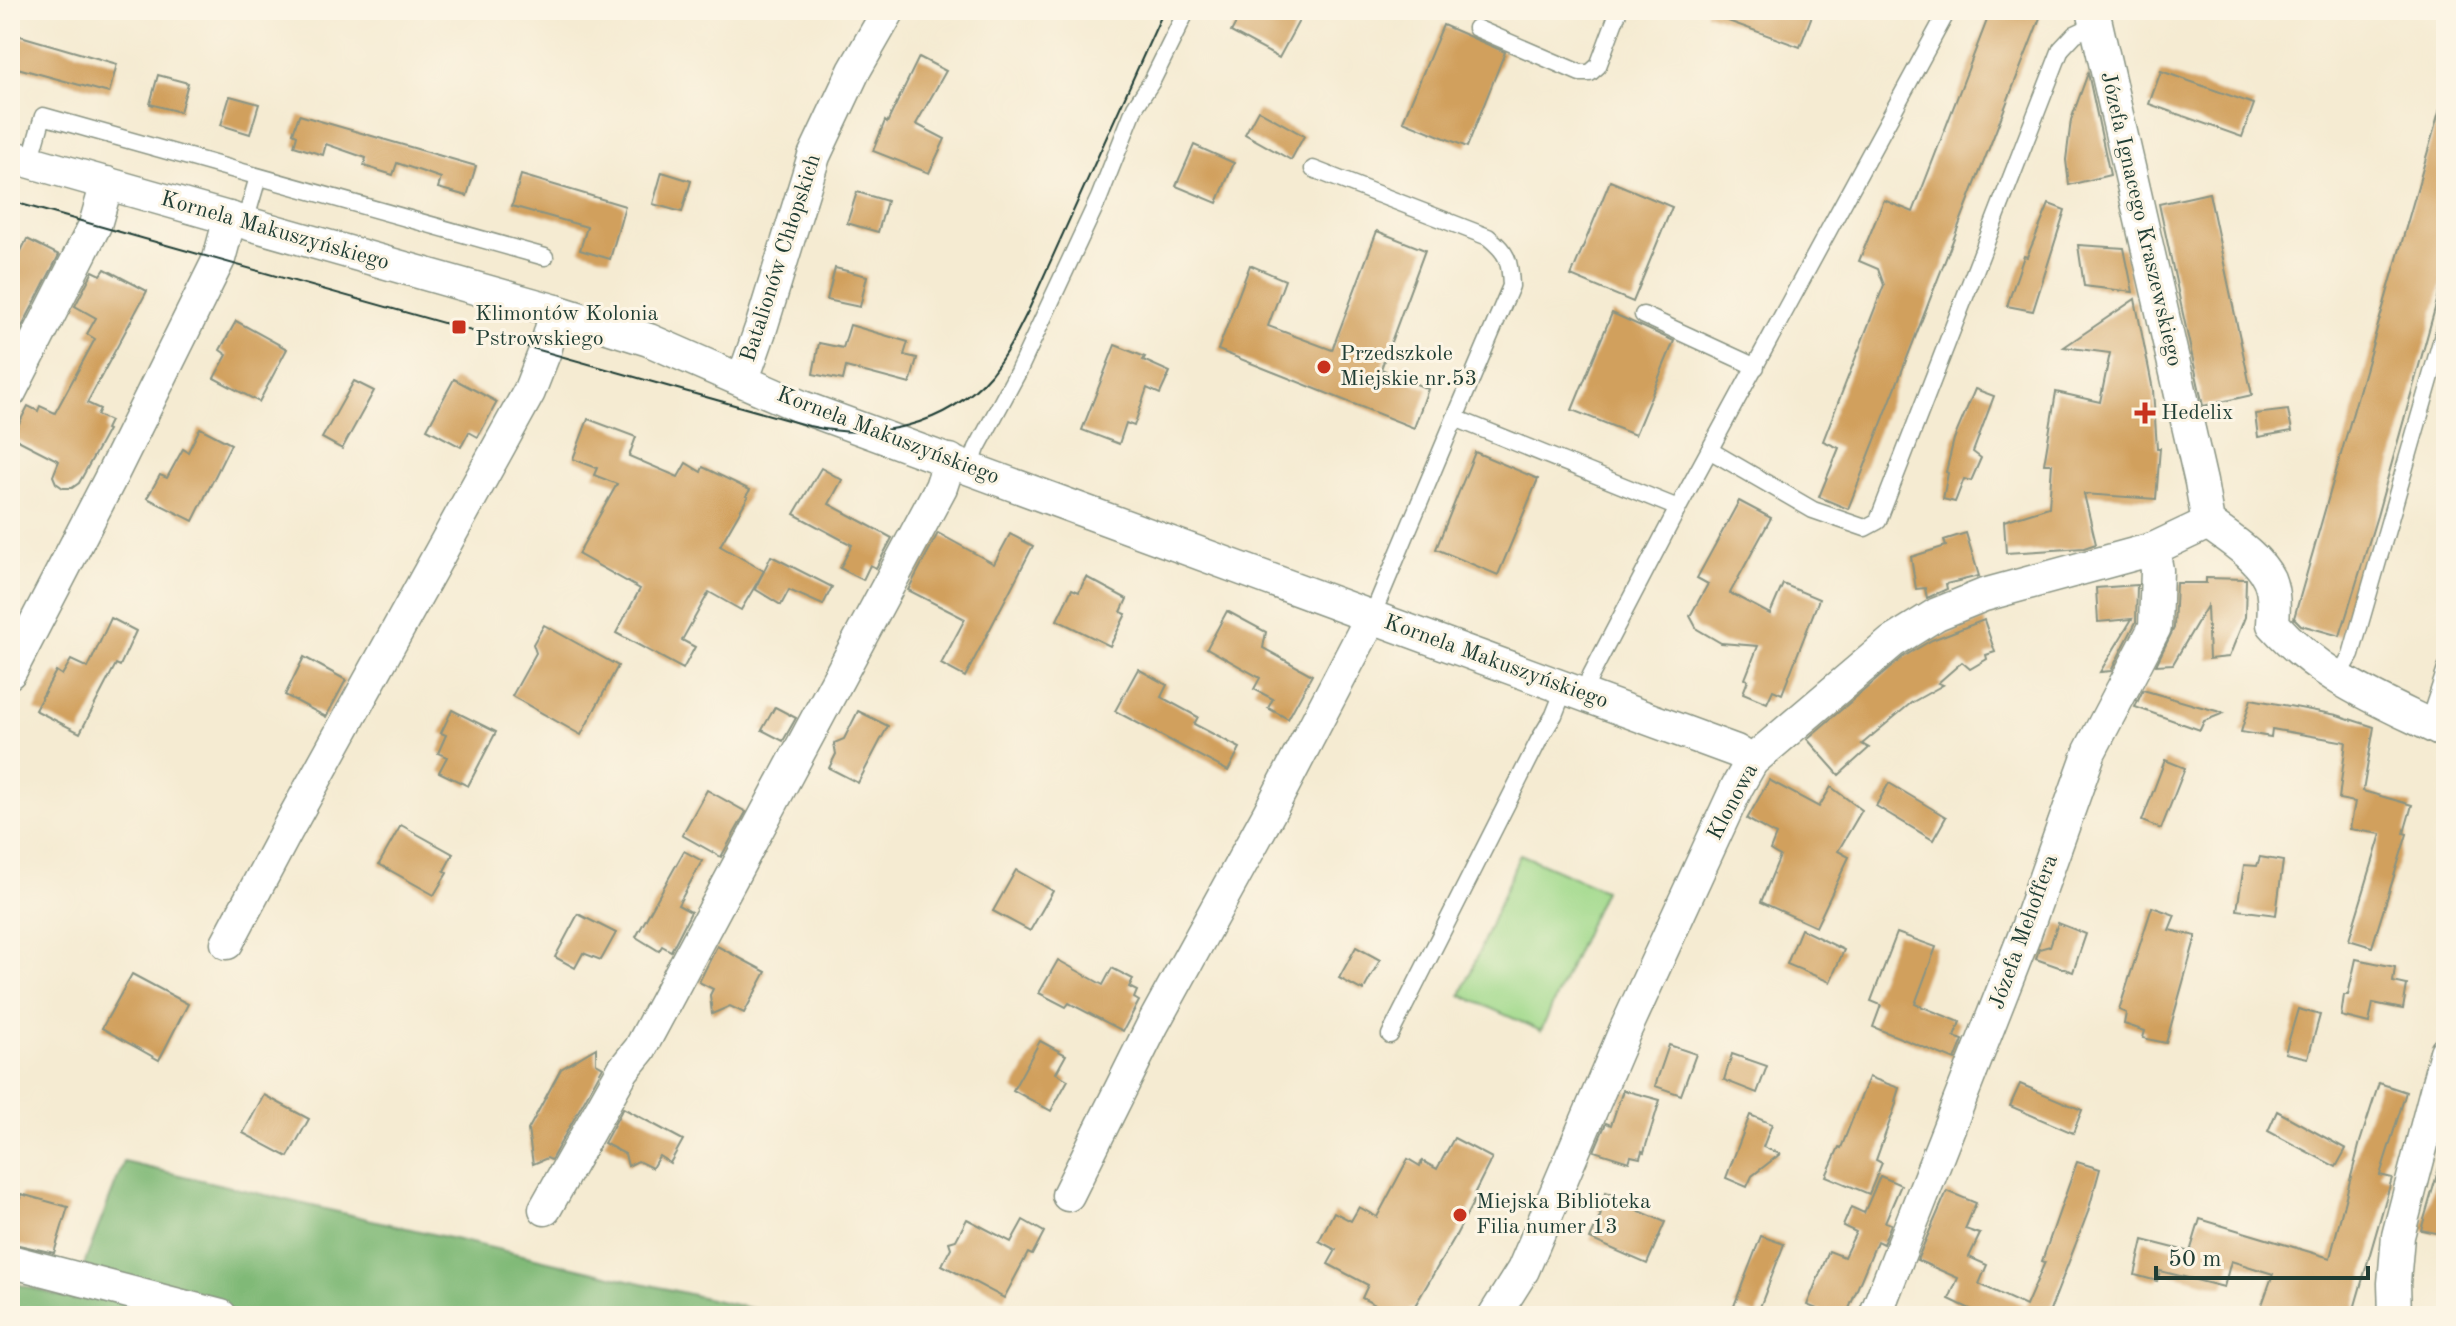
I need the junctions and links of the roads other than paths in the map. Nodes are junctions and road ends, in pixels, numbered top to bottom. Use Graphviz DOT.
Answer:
graph roads {
  1 [pos="889,10"];
  2 [pos="1187,10"];
  3 [pos="1619,10"];
  4 [pos="1948,10"];
  5 [pos="2095,17"];
  6 [pos="1476,28"];
  7 [pos="20,159"];
  8 [pos="1313,169"];
  9 [pos="258,177"];
  10 [pos="107,183"];
  11 [pos="237,220"];
  12 [pos="545,257"];
  13 [pos="556,311"];
  14 [pos="1643,315"];
  15 [pos="2446,324"];
  16 [pos="1756,367"];
  17 [pos="740,378"];
  18 [pos="10,392"];
  19 [pos="1455,418"];
  20 [pos="1711,451"];
  21 [pos="960,464"];
  22 [pos="1678,508"];
  23 [pos="2208,523"];
  24 [pos="2153,549"];
  25 [pos="1372,616"];
  26 [pos="2446,669"];
  27 [pos="10,672"];
  28 [pos="2337,679"];
  29 [pos="1574,690"];
  30 [pos="2437,728"];
  31 [pos="1752,761"];
  32 [pos="227,943"];
  33 [pos="1390,1035"];
  34 [pos="2446,1052"];
  35 [pos="1068,1195"];
  36 [pos="545,1209"];
  37 [pos="10,1261"];
  38 [pos="221,1316"];
  39 [pos="1494,1316"];
  40 [pos="1875,1316"];
  41 [pos="2395,1316"];
  1 -- 17 [label="street, Batalionów Chłopskich"];
  2 -- 21 [label="lane"];
  3 -- 6 [label="lane"];
  4 -- 16 [label="lane"];
  5 -- 20 [label="lane"];
  5 -- 23 [label="street, Józefa Ignacego Kraszewskiego"];
  7 -- 9 [label="lane"];
  7 -- 10 [label="street, Kornela Makuszyńskiego"];
  8 -- 19 [label="lane"];
  9 -- 11 [label="lane"];
  9 -- 12 [label="lane"];
  10 -- 11 [label="street, Kornela Makuszyńskiego"];
  10 -- 18 [label="street"];
  11 -- 13 [label="street, Kornela Makuszyńskiego"];
  11 -- 27 [label="street"];
  13 -- 17 [label="street, Kornela Makuszyńskiego"];
  13 -- 32 [label="street"];
  14 -- 16 [label="lane"];
  15 -- 28 [label="lane"];
  16 -- 20 [label="lane"];
  17 -- 21 [label="street, Kornela Makuszyńskiego"];
  19 -- 22 [label="lane"];
  19 -- 25 [label="lane"];
  20 -- 22 [label="lane"];
  21 -- 25 [label="street, Kornela Makuszyńskiego"];
  21 -- 36 [label="street"];
  22 -- 29 [label="lane"];
  23 -- 24 [label="street, Klonowa"];
  23 -- 28 [label="street"];
  24 -- 31 [label="street, Klonowa"];
  24 -- 40 [label="street, Józefa Mehoffera"];
  25 -- 29 [label="street, Kornela Makuszyńskiego"];
  25 -- 35 [label="street"];
  26 -- 30 [label="lane"];
  28 -- 30 [label="street"];
  29 -- 31 [label="street, Kornela Makuszyńskiego"];
  29 -- 33 [label="lane"];
  31 -- 39 [label="street, Klonowa"];
  34 -- 41 [label="street"];
  37 -- 38 [label="street"];
}
